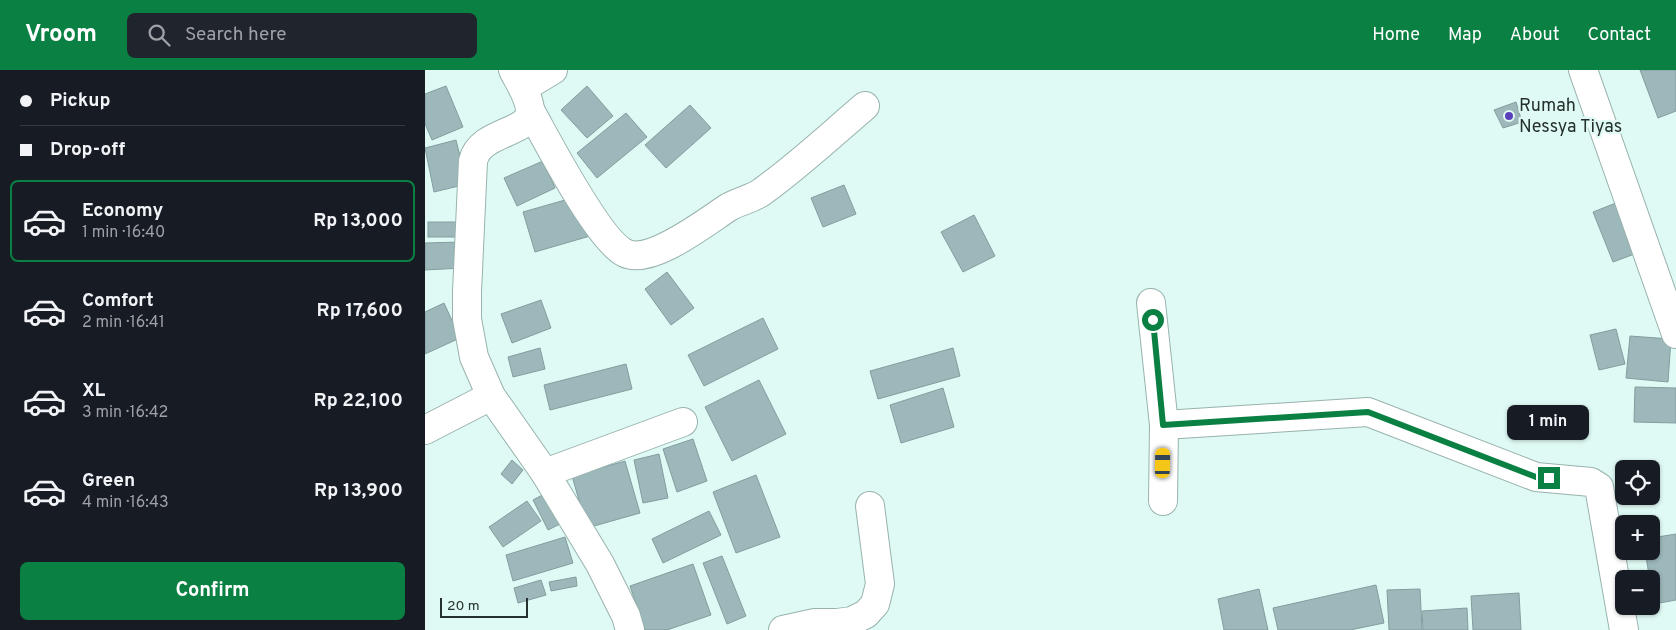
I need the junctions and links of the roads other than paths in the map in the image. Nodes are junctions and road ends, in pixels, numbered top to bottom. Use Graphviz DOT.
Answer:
graph roads {
  1 [pos="553,70"];
  2 [pos="1583,70"];
  3 [pos="522,90"];
  4 [pos="865,106"];
  5 [pos="1151,303"];
  6 [pos="1676,334"];
  7 [pos="491,396"];
  8 [pos="683,422"];
  9 [pos="1163,425"];
  10 [pos="425,430"];
  11 [pos="545,473"];
  12 [pos="1163,501"];
  13 [pos="870,506"];
  14 [pos="630,630"];
  15 [pos="783,630"];
  16 [pos="1624,630"];
  1 -- 3 [label="street"];
  2 -- 6 [label="street"];
  3 -- 4 [label="street"];
  3 -- 7 [label="street"];
  5 -- 9 [label="street"];
  7 -- 10 [label="street"];
  7 -- 11 [label="street"];
  8 -- 11 [label="street"];
  9 -- 12 [label="street"];
  9 -- 16 [label="street"];
  11 -- 14 [label="street"];
  13 -- 15 [label="street"];
}
